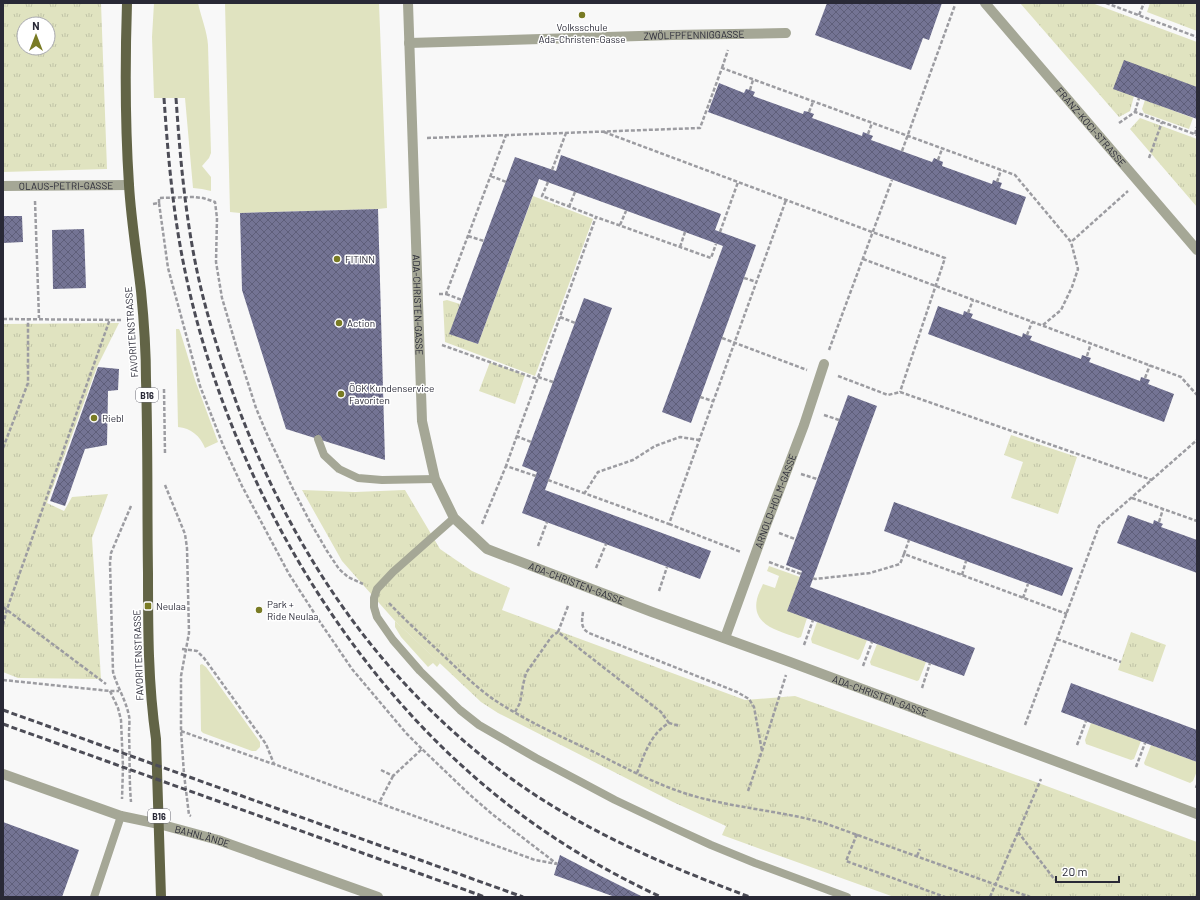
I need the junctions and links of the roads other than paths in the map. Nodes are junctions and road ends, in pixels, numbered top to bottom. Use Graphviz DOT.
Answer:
graph roads {
  1 [pos="127,3"];
  2 [pos="408,3"];
  3 [pos="985,3"];
  4 [pos="786,33"];
  5 [pos="409,43"];
  6 [pos="129,185"];
  7 [pos="3,186"];
  8 [pos="1197,250"];
  9 [pos="824,364"];
  10 [pos="318,439"];
  11 [pos="435,479"];
  12 [pos="454,518"];
  13 [pos="725,638"];
  14 [pos="3,774"];
  15 [pos="1197,814"];
  16 [pos="121,816"];
  17 [pos="159,824"];
  18 [pos="94,897"];
  19 [pos="161,897"];
  20 [pos="378,897"];
  21 [pos="847,897"];
  1 -- 6 [label="main road, FAVORITENSTRASSE / B16"];
  2 -- 5 [label="street, ADA-CHRISTEN-GASSE"];
  3 -- 8 [label="street, FRANZ-KOCI-STRASSE"];
  4 -- 5 [label="street, ZWÖLFPFENNIGGASSE"];
  5 -- 11 [label="street, ADA-CHRISTEN-GASSE"];
  6 -- 7 [label="street, OLAUS-PETRI-GASSE"];
  6 -- 17 [label="main road, FAVORITENSTRASSE / B16"];
  9 -- 13 [label="street, ARNOLD-HOLM-GASSE"];
  10 -- 11 [label="lane"];
  11 -- 12 [label="street, ADA-CHRISTEN-GASSE"];
  12 -- 13 [label="street, ADA-CHRISTEN-GASSE"];
  12 -- 21 [label="lane"];
  13 -- 15 [label="street, ADA-CHRISTEN-GASSE"];
  14 -- 16 [label="street, BAHNLÄNDE"];
  16 -- 17 [label="street, BAHNLÄNDE"];
  16 -- 18 [label="lane"];
  17 -- 19 [label="main road, B16"];
  17 -- 20 [label="street, BAHNLÄNDE"];
}
